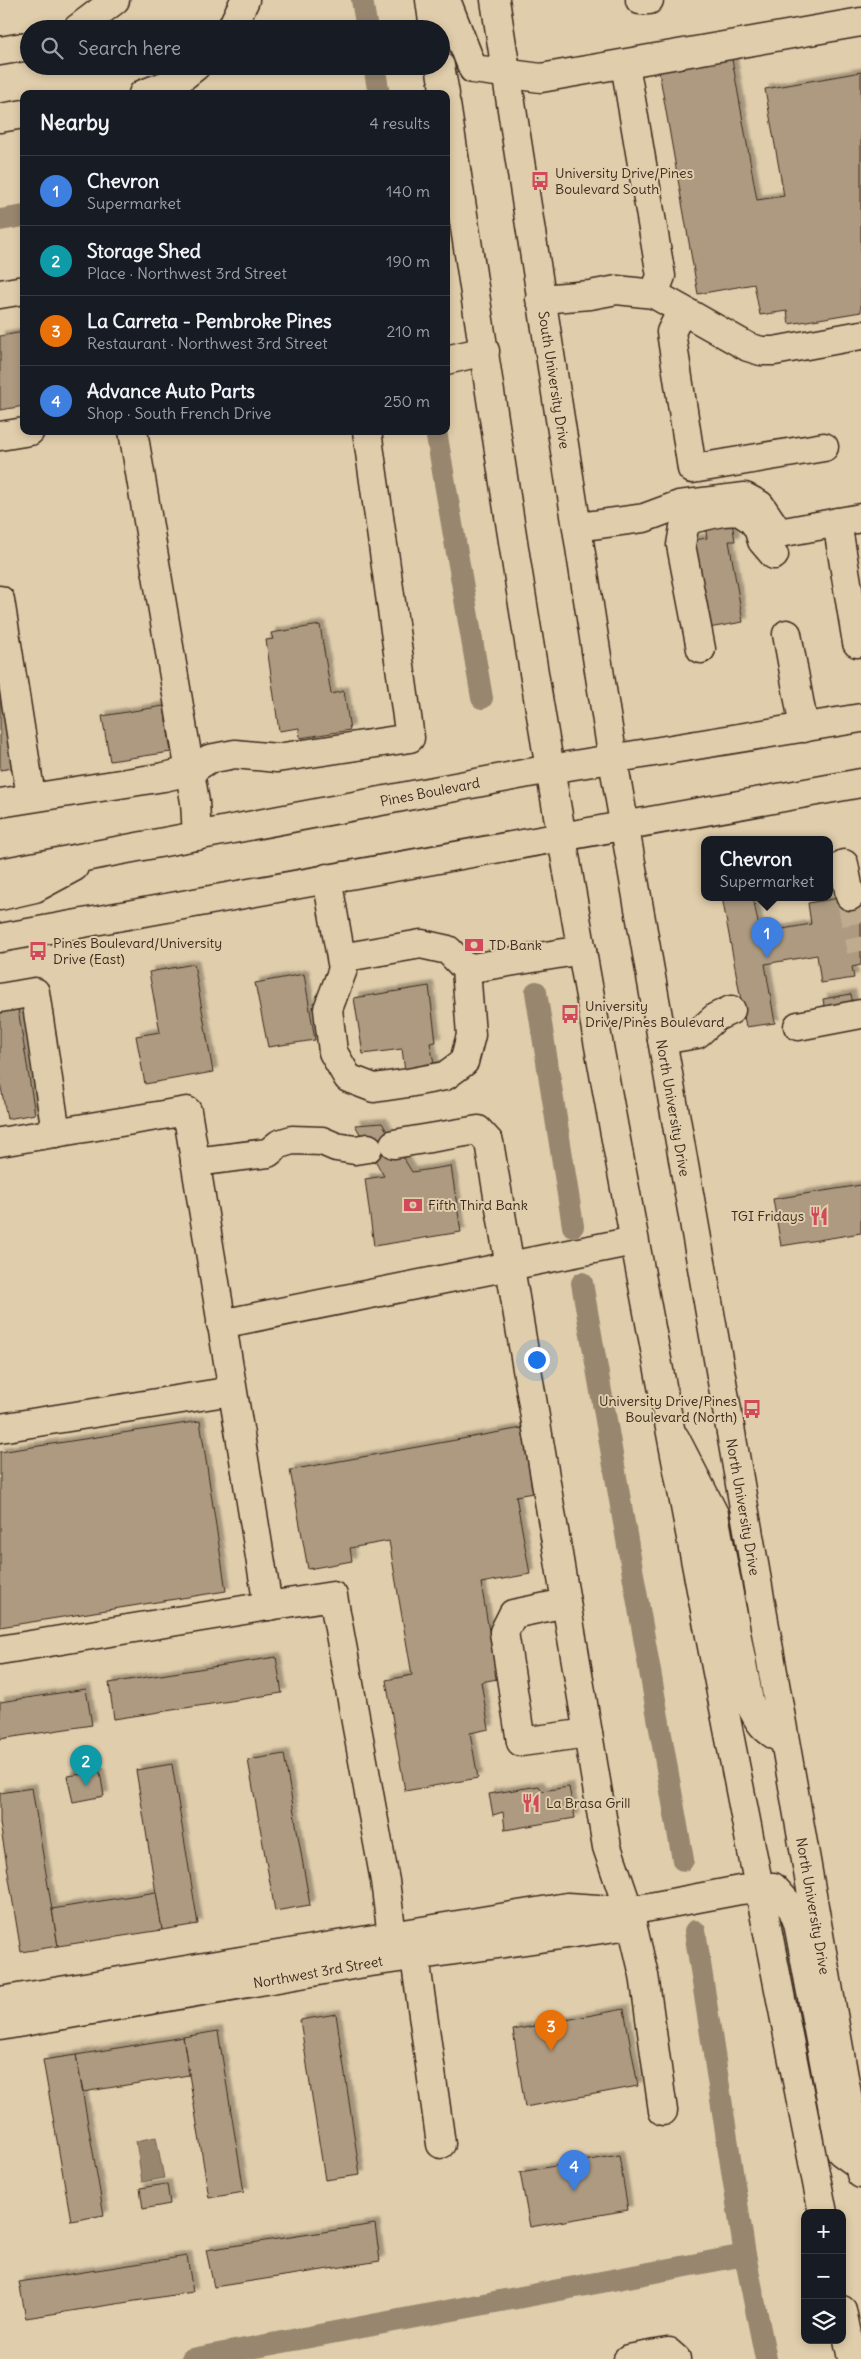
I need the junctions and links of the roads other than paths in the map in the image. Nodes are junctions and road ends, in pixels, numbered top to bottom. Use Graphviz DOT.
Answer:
graph roads {
  1 [pos="115,0"];
  2 [pos="245,0"];
  3 [pos="430,0"];
  4 [pos="446,0"];
  5 [pos="495,0"];
  6 [pos="640,0"];
  7 [pos="648,0"];
  8 [pos="89,20"];
  9 [pos="235,20"];
  10 [pos="433,20"];
  11 [pos="861,22"];
  12 [pos="20,48"];
  13 [pos="0,51"];
  14 [pos="624,64"];
  15 [pos="185,75"];
  16 [pos="442,75"];
  17 [pos="505,75"];
  18 [pos="154,90"];
  19 [pos="444,90"];
  20 [pos="20,115"];
  21 [pos="0,118"];
  22 [pos="450,129"];
  23 [pos="20,291"];
  24 [pos="0,294"];
  25 [pos="654,294"];
  26 [pos="540,299"];
  27 [pos="682,310"];
  28 [pos="861,335"];
  29 [pos="485,351"];
  30 [pos="450,359"];
  31 [pos="20,433"];
  32 [pos="134,435"];
  33 [pos="368,435"];
  34 [pos="0,436"];
  35 [pos="824,447"];
  36 [pos="849,520"];
  37 [pos="578,527"];
  38 [pos="777,544"];
  39 [pos="0,600"];
  40 [pos="787,634"];
  41 [pos="861,642"];
  42 [pos="702,649"];
  43 [pos="861,718"];
  44 [pos="804,728"];
  45 [pos="613,760"];
  46 [pos="550,769"];
  47 [pos="190,771"];
  48 [pos="861,783"];
  49 [pos="31,797"];
  50 [pos="0,802"];
  51 [pos="624,824"];
  52 [pos="197,836"];
  53 [pos="562,837"];
  54 [pos="99,854"];
  55 [pos="844,864"];
  56 [pos="0,873"];
  57 [pos="327,878"];
  58 [pos="0,896"];
  59 [pos="850,896"];
  60 [pos="0,938"];
  61 [pos="582,950"];
  62 [pos="341,958"];
  63 [pos="466,969"];
  64 [pos="0,998"];
  65 [pos="731,1010"];
  66 [pos="861,1014"];
  67 [pos="798,1026"];
  68 [pos="662,1040"];
  69 [pos="56,1133"];
  70 [pos="0,1142"];
  71 [pos="195,1162"];
  72 [pos="634,1241"];
  73 [pos="509,1267"];
  74 [pos="221,1324"];
  75 [pos="232,1391"];
  76 [pos="669,1426"];
  77 [pos="0,1428"];
  78 [pos="566,1603"];
  79 [pos="268,1606"];
  80 [pos="0,1650"];
  81 [pos="588,1733"];
  82 [pos="784,1740"];
  83 [pos="759,1887"];
  84 [pos="629,1911"];
  85 [pos="392,1936"];
  86 [pos="415,1957"];
  87 [pos="0,2001"];
  88 [pos="0,2026"];
  89 [pos="663,2111"];
  90 [pos="441,2144"];
  91 [pos="860,2170"];
  92 [pos="822,2209"];
  93 [pos="846,2330"];
  94 [pos="628,2359"];
  95 [pos="676,2359"];
  96 [pos="852,2359"];
  1 -- 8 [label="main road"];
  2 -- 9 [label="main road"];
  3 -- 10 [label="main road"];
  4 -- 17 [label="main road"];
  5 -- 17 [label="main road, South University Drive"];
  6 -- 7 [label="main road"];
  11 -- 14 [label="main road"];
  12 -- 13 [label="main road"];
  14 -- 17 [label="main road"];
  14 -- 25 [label="main road"];
  15 -- 18 [label="main road"];
  16 -- 19 [label="main road"];
  17 -- 26 [label="main road, South University Drive"];
  20 -- 21 [label="main road"];
  22 -- 29 [label="main road"];
  23 -- 24 [label="main road"];
  25 -- 26 [label="main road"];
  25 -- 27 [label="main road"];
  26 -- 37 [label="main road, South University Drive"];
  27 -- 28 [label="main road"];
  27 -- 35 [label="main road"];
  29 -- 30 [label="main road"];
  29 -- 46 [label="main road"];
  31 -- 34 [label="main road"];
  32 -- 47 [label="main road"];
  33 -- 47 [label="main road"];
  36 -- 38 [label="main road"];
  36 -- 41 [label="main road"];
  37 -- 38 [label="main road"];
  37 -- 45 [label="main road, South University Drive"];
  38 -- 42 [label="main road"];
  39 -- 49 [label="main road"];
  40 -- 44 [label="main road"];
  43 -- 44 [label="main road, Pines Boulevard"];
  44 -- 45 [label="main road, Pines Boulevard"];
  45 -- 46 [label="main road, Pines Boulevard"];
  45 -- 51 [label="main road, North University Drive"];
  46 -- 52 [label="main road, Pines Boulevard"];
  46 -- 53 [label="main road"];
  47 -- 49 [label="main road"];
  47 -- 52 [label="main road"];
  48 -- 51 [label="main road"];
  49 -- 50 [label="main road"];
  51 -- 53 [label="main road"];
  51 -- 68 [label="main road, North University Drive"];
  52 -- 54 [label="main road, Pines Boulevard"];
  53 -- 57 [label="main road"];
  53 -- 61 [label="main road"];
  54 -- 56 [label="main road, Pines Boulevard"];
  54 -- 58 [label="main road"];
  55 -- 59 [label="main road"];
  57 -- 60 [label="main road"];
  57 -- 62 [label="main road"];
  61 -- 63 [label="main road"];
  61 -- 72 [label="main road"];
  62 -- 63 [label="main road"];
  62 -- 63 [label="main road"];
  64 -- 69 [label="main road"];
  65 -- 68 [label="main road"];
  66 -- 67 [label="main road"];
  68 -- 82 [label="main road, North University Drive"];
  69 -- 70 [label="main road"];
  69 -- 71 [label="main road"];
  71 -- 73 [label="main road"];
  71 -- 74 [label="main road"];
  72 -- 73 [label="main road"];
  72 -- 76 [label="main road"];
  73 -- 74 [label="main road"];
  73 -- 78 [label="main road"];
  74 -- 75 [label="main road"];
  75 -- 77 [label="main road"];
  75 -- 79 [label="main road"];
  76 -- 82 [label="main road"];
  76 -- 83 [label="main road"];
  78 -- 81 [label="main road"];
  78 -- 81 [label="main road"];
  79 -- 80 [label="main road"];
  79 -- 85 [label="main road"];
  81 -- 84 [label="main road"];
  82 -- 91 [label="main road, North University Drive"];
  83 -- 84 [label="main road, Northwest 3rd Street"];
  83 -- 91 [label="main road, North University Drive"];
  83 -- 92 [label="main road"];
  84 -- 85 [label="main road, Northwest 3rd Street"];
  84 -- 86 [label="main road, Northwest 3rd Street"];
  84 -- 89 [label="main road"];
  85 -- 87 [label="main road, Northwest 3rd Street"];
  86 -- 88 [label="main road, Northwest 3rd Street"];
  86 -- 90 [label="main road"];
  93 -- 96 [label="main road"];
  94 -- 95 [label="main road"];
}
